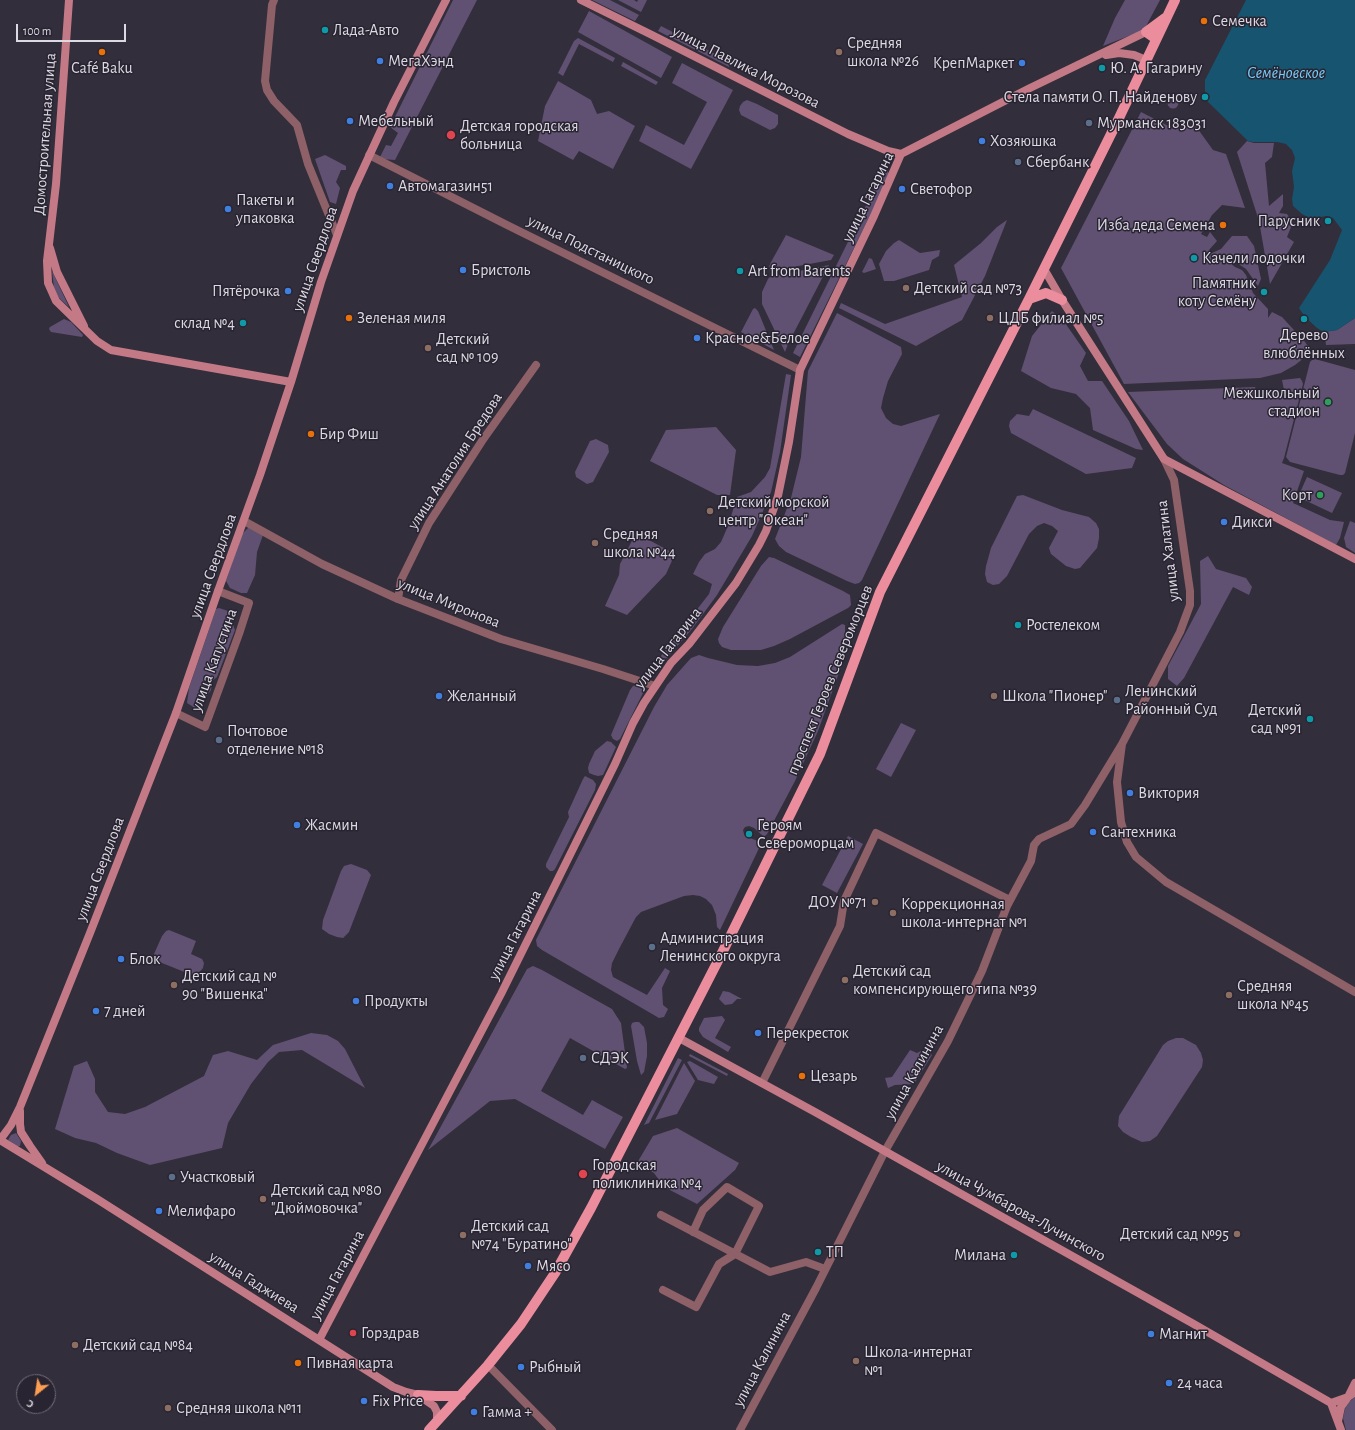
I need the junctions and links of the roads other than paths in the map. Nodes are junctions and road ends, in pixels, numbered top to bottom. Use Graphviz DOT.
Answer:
graph roads {
  1 [pos="69,0"];
  2 [pos="274,0"];
  3 [pos="446,0"];
  4 [pos="581,0"];
  5 [pos="1175,0"];
  6 [pos="1167,17"];
  7 [pos="1146,32"];
  8 [pos="1156,39"];
  9 [pos="1095,56"];
  10 [pos="1146,60"];
  11 [pos="901,154"];
  12 [pos="369,155"];
  13 [pos="337,235"];
  14 [pos="50,246"];
  15 [pos="1044,269"];
  16 [pos="1029,299"];
  17 [pos="1062,300"];
  18 [pos="86,331"];
  19 [pos="536,365"];
  20 [pos="800,370"];
  21 [pos="291,382"];
  22 [pos="1164,459"];
  23 [pos="244,520"];
  24 [pos="1355,559"];
  25 [pos="218,591"];
  26 [pos="398,599"];
  27 [pos="655,686"];
  28 [pos="176,712"];
  29 [pos="1122,744"];
  30 [pos="1010,900"];
  31 [pos="1355,992"];
  32 [pos="678,1038"];
  33 [pos="762,1083"];
  34 [pos="20,1107"];
  35 [pos="0,1140"];
  36 [pos="885,1151"];
  37 [pos="48,1169"];
  38 [pos="661,1215"];
  39 [pos="693,1232"];
  40 [pos="735,1254"];
  41 [pos="825,1269"];
  42 [pos="663,1290"];
  43 [pos="318,1340"];
  44 [pos="488,1365"];
  45 [pos="1355,1383"];
  46 [pos="1355,1392"];
  47 [pos="418,1395"];
  48 [pos="461,1396"];
  49 [pos="1348,1397"];
  50 [pos="1331,1403"];
  51 [pos="437,1421"];
  52 [pos="1338,1421"];
  53 [pos="429,1430"];
  54 [pos="552,1430"];
  55 [pos="740,1430"];
  56 [pos="1341,1430"];
  1 -- 14 [label="street, Домостроительная улица"];
  2 -- 13 [label="street"];
  3 -- 12 [label="street, улица Свердлова"];
  4 -- 11 [label="street, улица Павлика Морозова"];
  5 -- 6 [label="main road, проспект Героев Североморцев"];
  6 -- 7 [label="main road"];
  6 -- 8 [label="main road, проспект Героев Североморцев"];
  7 -- 8 [label="main road"];
  7 -- 9 [label="street, улица Гагарина"];
  8 -- 10 [label="main road, проспект Героев Североморцев"];
  9 -- 10 [label="street, улица Гагарина"];
  9 -- 11 [label="street, улица Гагарина"];
  10 -- 15 [label="main road, проспект Героев Североморцев"];
  11 -- 20 [label="street, улица Гагарина"];
  12 -- 13 [label="street, улица Свердлова"];
  12 -- 20 [label="street, улица Подстаницкого"];
  13 -- 21 [label="street, улица Свердлова"];
  14 -- 18 [label="street, Домостроительная улица"];
  14 -- 18 [label="street, Домостроительная улица"];
  15 -- 16 [label="main road, проспект Героев Североморцев"];
  15 -- 17 [label="street"];
  16 -- 17 [label="main road"];
  16 -- 32 [label="main road, проспект Героев Североморцев"];
  17 -- 22 [label="street"];
  18 -- 21 [label="street, Домостроительная улица"];
  19 -- 26 [label="street, улица Анатолия Бредова"];
  20 -- 27 [label="street, улица Гагарина"];
  21 -- 23 [label="street, улица Свердлова"];
  22 -- 24 [label="street"];
  22 -- 29 [label="street, улица Халатина"];
  23 -- 25 [label="street, улица Свердлова"];
  23 -- 26 [label="street, улица Миронова"];
  25 -- 28 [label="street, улица Свердлова"];
  25 -- 28 [label="street, улица Капустина"];
  26 -- 27 [label="street, улица Миронова"];
  27 -- 43 [label="street, улица Гагарина"];
  28 -- 34 [label="street, улица Свердлова"];
  29 -- 30 [label="street, улица Калинина"];
  29 -- 31 [label="street, улица Халатина"];
  30 -- 33 [label="street"];
  30 -- 36 [label="street, улица Калинина"];
  32 -- 33 [label="street, улица Чумбарова-Лучинского"];
  32 -- 44 [label="main road, проспект Героев Североморцев"];
  33 -- 36 [label="street, улица Чумбарова-Лучинского"];
  34 -- 35 [label="street, улица Свердлова"];
  34 -- 37 [label="street, улица Гаджиева"];
  35 -- 37 [label="street, улица Гаджиева"];
  36 -- 41 [label="street, улица Калинина"];
  36 -- 50 [label="street, улица Чумбарова-Лучинского"];
  37 -- 43 [label="street, улица Гаджиева"];
  38 -- 39 [label="street"];
  39 -- 40 [label="street"];
  39 -- 40 [label="street"];
  40 -- 41 [label="street"];
  40 -- 42 [label="street"];
  41 -- 55 [label="street, улица Калинина"];
  43 -- 47 [label="street, улица Гаджиева"];
  44 -- 48 [label="main road, проспект Героев Североморцев"];
  44 -- 54 [label="street"];
  45 -- 49 [label="street"];
  46 -- 49 [label="street"];
  47 -- 48 [label="main road"];
  47 -- 51 [label="street, улица Гаджиева"];
  48 -- 51 [label="main road, проспект Героев Североморцев"];
  49 -- 50 [label="street"];
  49 -- 52 [label="street"];
  50 -- 52 [label="street"];
  51 -- 53 [label="main road, проспект Героев Североморцев"];
  52 -- 56 [label="street"];
}
